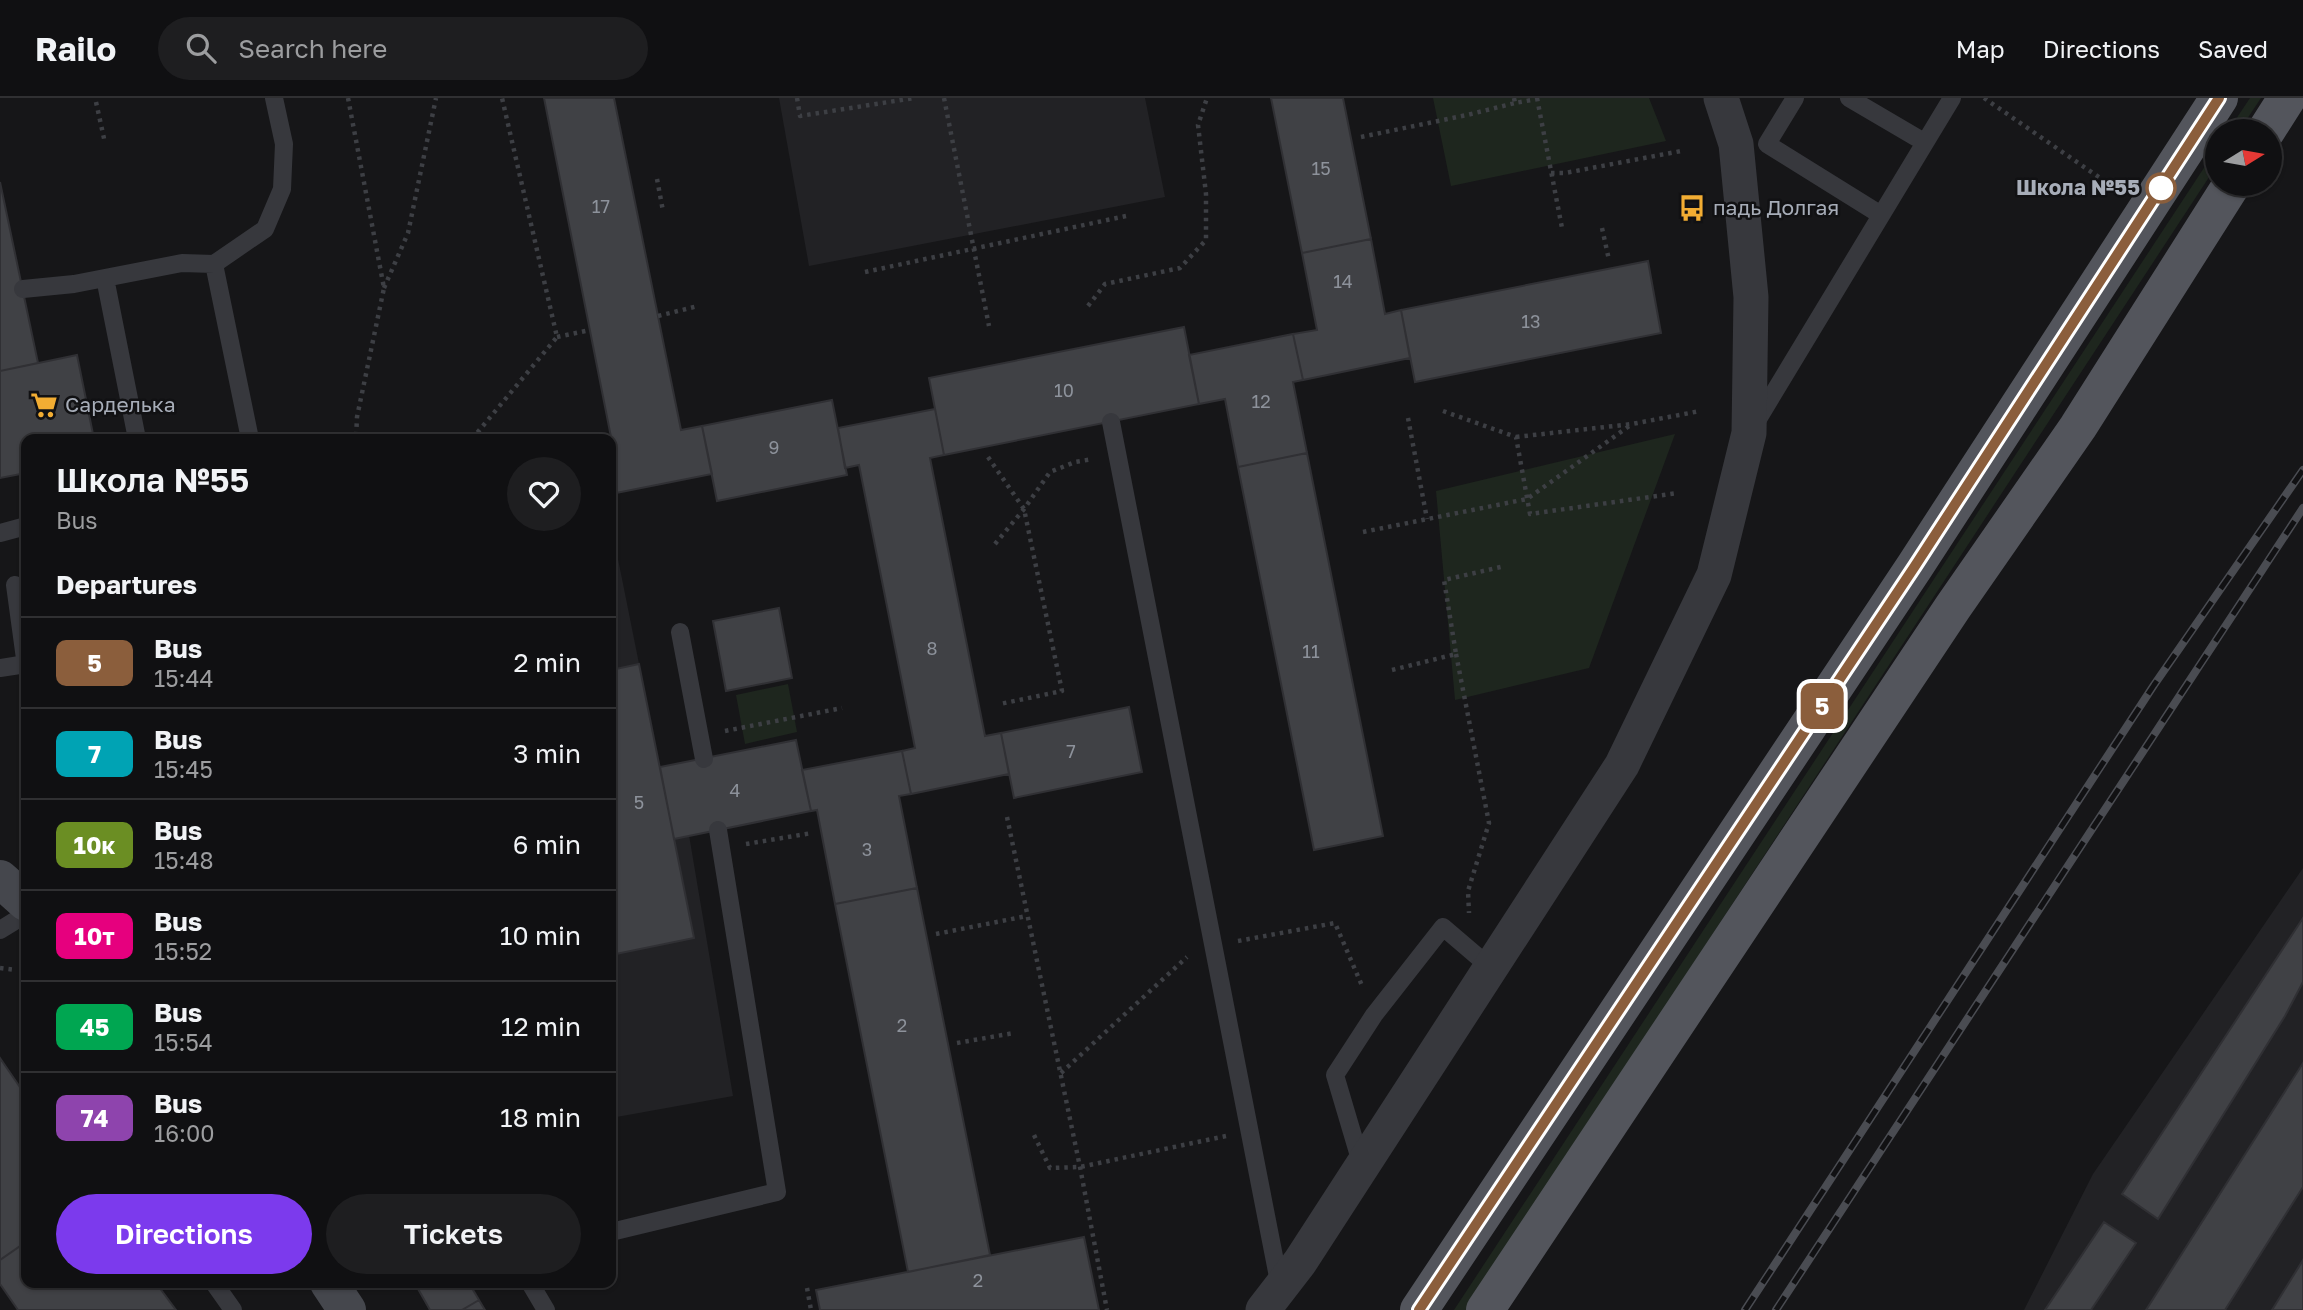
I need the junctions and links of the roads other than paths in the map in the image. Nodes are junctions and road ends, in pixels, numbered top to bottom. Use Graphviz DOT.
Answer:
graph roads {
  1 [pos="274,98"];
  2 [pos="1721,98"];
  3 [pos="1795,98"];
  4 [pos="1849,98"];
  5 [pos="1952,98"];
  6 [pos="2219,98"];
  7 [pos="2287,98"];
  8 [pos="2274,119"];
  9 [pos="1924,142"];
  10 [pos="2224,196"];
  11 [pos="1881,215"];
  12 [pos="214,264"];
  13 [pos="105,278"];
  14 [pos="23,289"];
  15 [pos="1111,422"];
  16 [pos="1749,433"];
  17 [pos="136,434"];
  18 [pos="249,434"];
  19 [pos="21,527"];
  20 [pos="0,533"];
  21 [pos="16,585"];
  22 [pos="21,625"];
  23 [pos="680,632"];
  24 [pos="21,666"];
  25 [pos="0,668"];
  26 [pos="704,759"];
  27 [pos="718,830"];
  28 [pos="19,893"];
  29 [pos="0,930"];
  30 [pos="1491,968"];
  31 [pos="1362,1166"];
  32 [pos="616,1231"];
  33 [pos="218,1288"];
  34 [pos="332,1288"];
  35 [pos="533,1288"];
  36 [pos="1271,1298"];
  37 [pos="233,1310"];
  38 [pos="347,1310"];
  39 [pos="547,1310"];
  40 [pos="1419,1310"];
  41 [pos="1485,1310"];
  1 -- 12 [label="lane"];
  2 -- 16 [label="street"];
  3 -- 11 [label="lane"];
  4 -- 9 [label="lane"];
  5 -- 9 [label="lane"];
  6 -- 40 [label="main road"];
  7 -- 8 [label="main road"];
  9 -- 11 [label="lane"];
  10 -- 41 [label="main road"];
  11 -- 16 [label="lane"];
  12 -- 13 [label="lane"];
  12 -- 18 [label="lane"];
  13 -- 14 [label="lane"];
  13 -- 17 [label="lane"];
  15 -- 36 [label="lane"];
  16 -- 30 [label="street"];
  19 -- 20 [label="lane"];
  21 -- 22 [label="lane"];
  23 -- 26 [label="lane"];
  24 -- 25 [label="lane"];
  27 -- 32 [label="lane"];
  28 -- 29 [label="lane"];
  30 -- 31 [label="street"];
  30 -- 31 [label="lane"];
  31 -- 36 [label="street"];
  33 -- 37 [label="lane"];
  34 -- 38 [label="street"];
  35 -- 39 [label="lane"];
}
